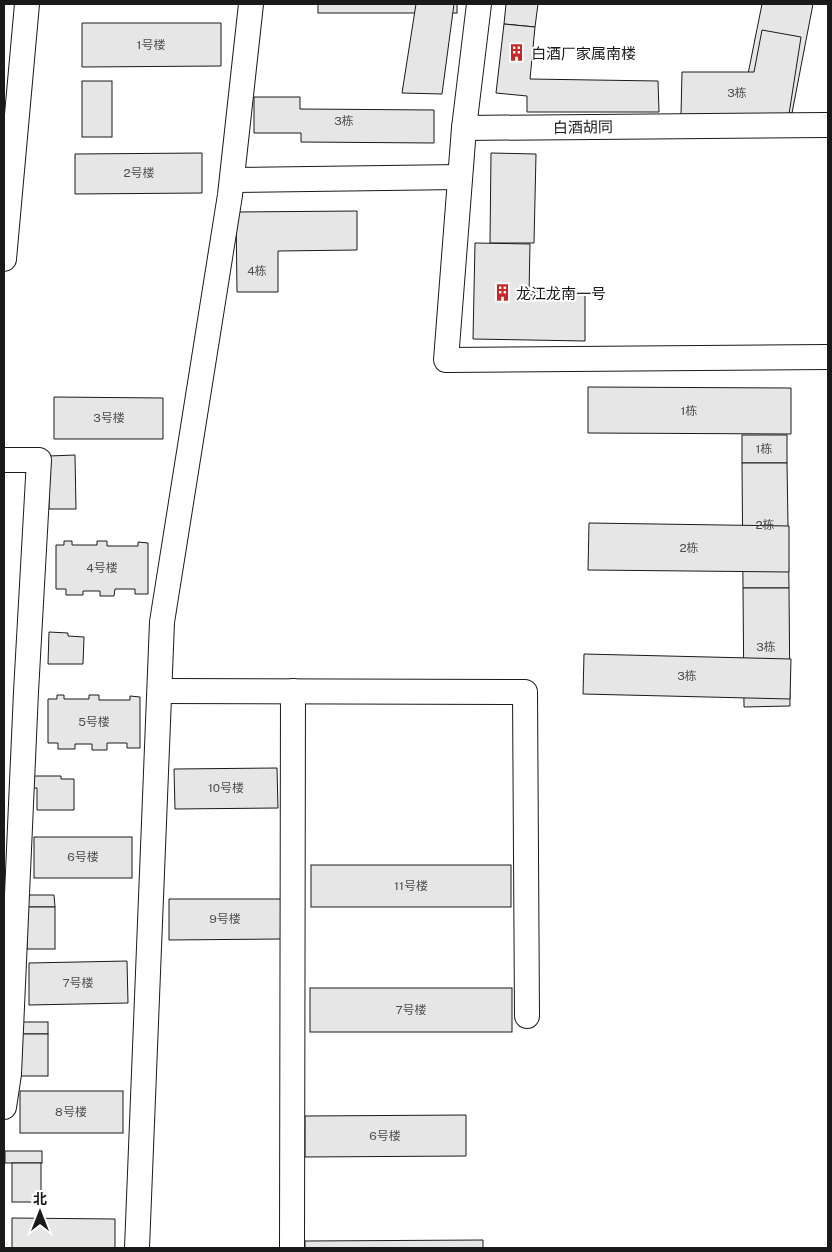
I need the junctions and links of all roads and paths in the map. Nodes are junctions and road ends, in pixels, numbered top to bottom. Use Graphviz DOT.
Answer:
graph roads {
  1 [pos="27,4"];
  2 [pos="251,4"];
  3 [pos="479,4"];
  4 [pos="828,125"];
  5 [pos="464,128"];
  6 [pos="460,177"];
  7 [pos="232,180"];
  8 [pos="4,259"];
  9 [pos="828,357"];
  10 [pos="4,460"];
  11 [pos="160,691"];
  12 [pos="293,691"];
  13 [pos="527,1016"];
  14 [pos="4,1107"];
  15 [pos="138,1248"];
  16 [pos="292,1248"];
  1 -- 8 [label="lane"];
  2 -- 7 [label="lane"];
  3 -- 5 [label="lane"];
  4 -- 5 [label="lane, 白酒胡同"];
  5 -- 6 [label="lane"];
  6 -- 7 [label="lane"];
  6 -- 9 [label="lane"];
  7 -- 11 [label="lane"];
  10 -- 14 [label="lane"];
  11 -- 12 [label="lane"];
  11 -- 15 [label="lane"];
  12 -- 13 [label="lane"];
  12 -- 16 [label="lane"];
}
